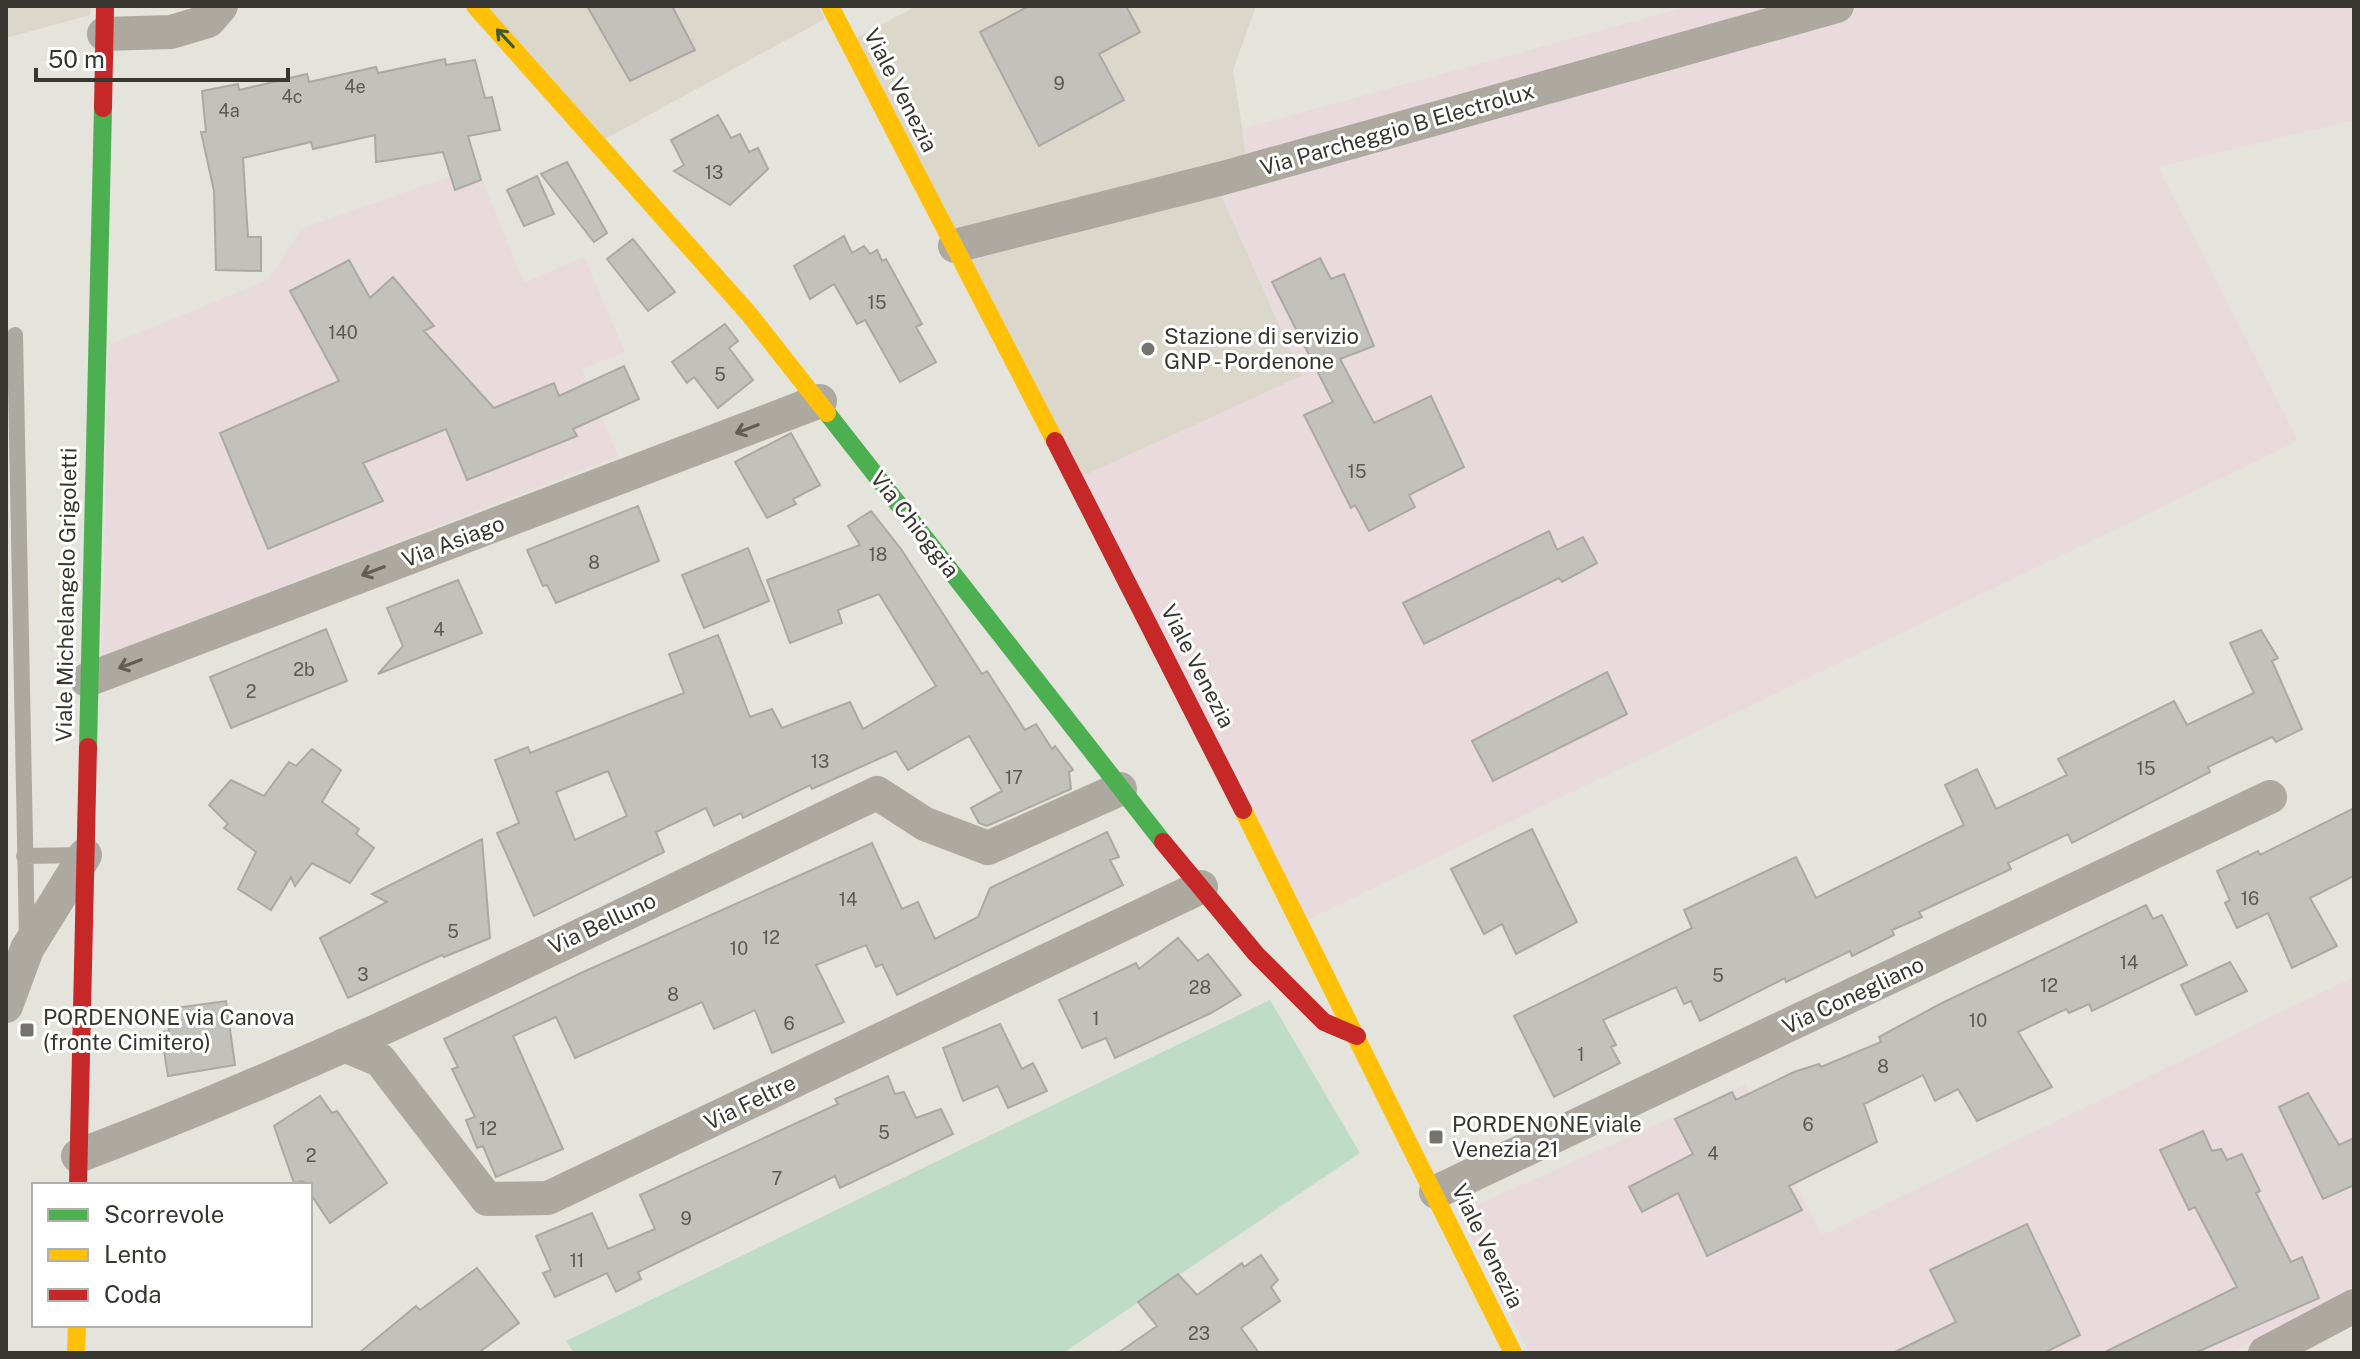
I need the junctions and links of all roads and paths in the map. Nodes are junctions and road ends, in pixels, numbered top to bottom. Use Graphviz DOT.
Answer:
graph roads {
  1 [pos="221,6"];
  2 [pos="475,6"];
  3 [pos="830,6"];
  4 [pos="1837,6"];
  5 [pos="104,20"];
  6 [pos="955,246"];
  7 [pos="15,335"];
  8 [pos="820,401"];
  9 [pos="87,680"];
  10 [pos="1120,789"];
  11 [pos="2270,797"];
  12 [pos="85,855"];
  13 [pos="24,856"];
  14 [pos="1201,887"];
  15 [pos="27,949"];
  16 [pos="6,1006"];
  17 [pos="1357,1036"];
  18 [pos="344,1045"];
  19 [pos="78,1170"];
  20 [pos="1436,1192"];
  21 [pos="2354,1306"];
  22 [pos="77,1327"];
  23 [pos="76,1353"];
  24 [pos="1513,1353"];
  25 [pos="2265,1353"];
  1 -- 5 [label="street"];
  8 -- 2 [label="main road, Via Chioggia, one-way"];
  3 -- 6 [label="main road, Viale Venezia"];
  4 -- 6 [label="street, Via Parcheggio B Electrolux"];
  5 -- 9 [label="main road, Viale Michelangelo Grigoletti"];
  6 -- 17 [label="main road, Viale Venezia"];
  7 -- 13 [label="lane"];
  8 -- 9 [label="street, Via Asiago, one-way"];
  8 -- 10 [label="main road, Via Chioggia"];
  9 -- 12 [label="main road, Viale Michelangelo Grigoletti"];
  10 -- 14 [label="main road, Via Chioggia"];
  10 -- 18 [label="street, Via Belluno"];
  11 -- 20 [label="street, Via Conegliano"];
  12 -- 13 [label="lane"];
  12 -- 15 [label="street"];
  12 -- 19 [label="main road, Viale Michelangelo Grigoletti"];
  13 -- 15 [label="lane"];
  14 -- 17 [label="main road, Via Chioggia"];
  14 -- 18 [label="street, Via Feltre"];
  15 -- 16 [label="street"];
  17 -- 20 [label="main road, Viale Venezia"];
  18 -- 19 [label="street, Via Belluno"];
  20 -- 24 [label="main road, Viale Venezia"];
  21 -- 25 [label="street"];
  22 -- 23 [label="main road"];
}
